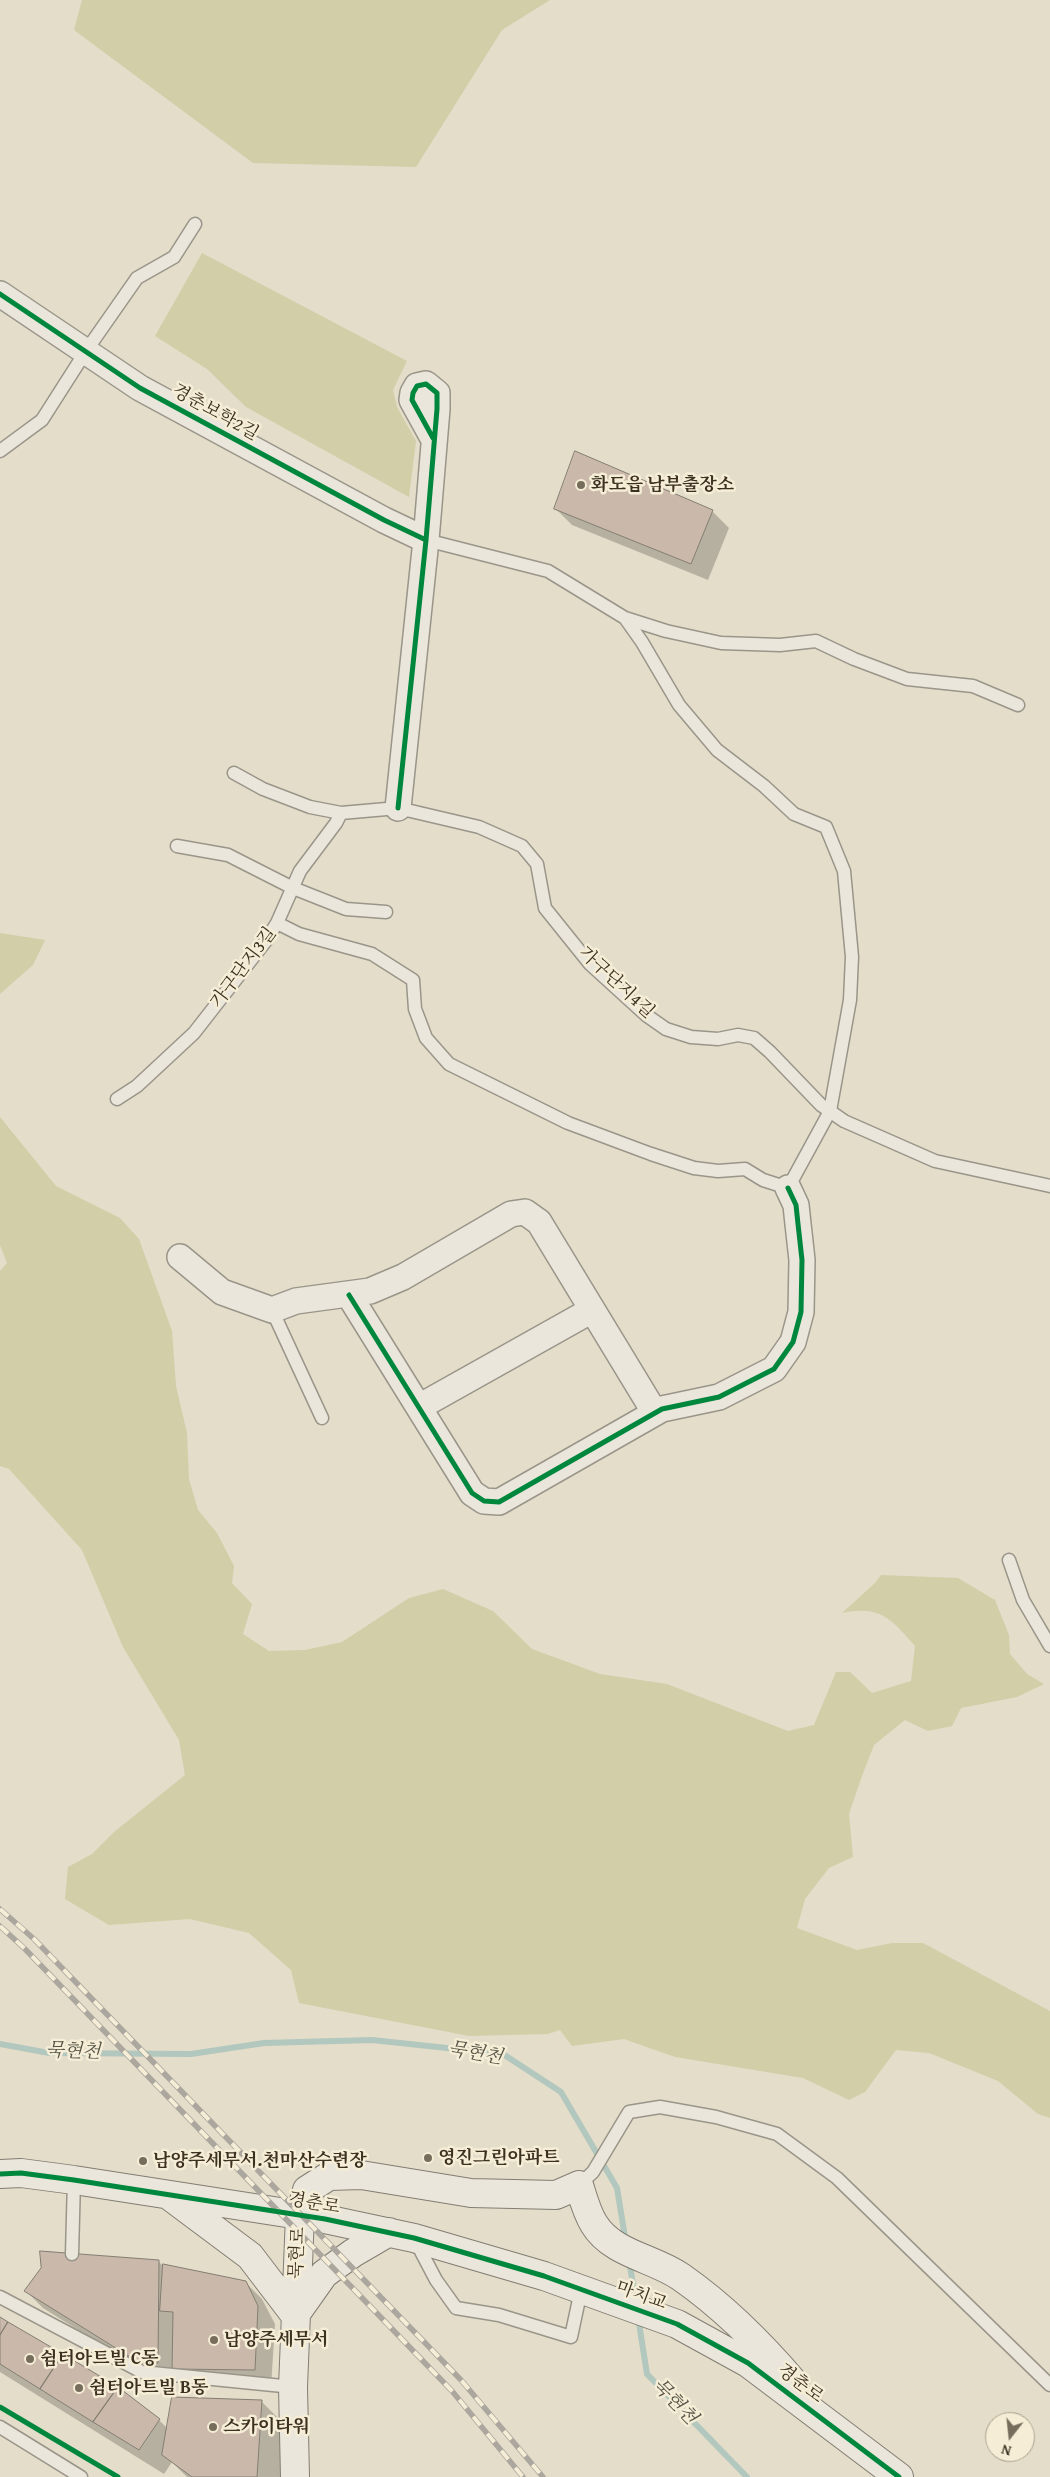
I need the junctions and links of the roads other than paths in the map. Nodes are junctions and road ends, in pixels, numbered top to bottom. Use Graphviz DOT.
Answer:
graph roads {
  1 [pos="195,224"];
  2 [pos="0,294"];
  3 [pos="86,351"];
  4 [pos="433,438"];
  5 [pos="0,451"];
  6 [pos="426,540"];
  7 [pos="625,618"];
  8 [pos="1018,705"];
  9 [pos="234,773"];
  10 [pos="398,808"];
  11 [pos="341,813"];
  12 [pos="177,846"];
  13 [pos="293,888"];
  14 [pos="386,912"];
  15 [pos="277,923"];
  16 [pos="117,1099"];
  17 [pos="830,1111"];
  18 [pos="1050,1186"];
  19 [pos="788,1188"];
  20 [pos="180,1257"];
  21 [pos="349,1295"];
  22 [pos="272,1310"];
  23 [pos="592,1310"];
  24 [pos="419,1407"];
  25 [pos="655,1413"];
  26 [pos="322,1418"];
  27 [pos="1009,1560"];
  28 [pos="1050,1646"];
  29 [pos="7,2171"];
  30 [pos="586,2178"];
  31 [pos="74,2180"];
  32 [pos="168,2194"];
  33 [pos="300,2215"];
  34 [pos="401,2235"];
  35 [pos="72,2254"];
  36 [pos="588,2292"];
  37 [pos="0,2297"];
  38 [pos="296,2315"];
  39 [pos="677,2324"];
  40 [pos="1050,2385"];
  41 [pos="293,2387"];
  42 [pos="833,2426"];
  43 [pos="0,2427"];
  44 [pos="81,2477"];
  45 [pos="296,2477"];
  46 [pos="899,2477"];
  1 -- 3 [label="lane"];
  2 -- 3 [label="street, 경춘보학2길"];
  3 -- 5 [label="lane"];
  3 -- 6 [label="street, 경춘보학2길"];
  4 -- 6 [label="street"];
  6 -- 7 [label="lane"];
  6 -- 10 [label="street"];
  7 -- 8 [label="lane"];
  7 -- 17 [label="lane"];
  9 -- 11 [label="lane, 가구단지4길"];
  10 -- 11 [label="lane, 가구단지4길"];
  10 -- 17 [label="lane, 가구단지4길"];
  11 -- 13 [label="lane, 가구단지3길"];
  12 -- 13 [label="lane"];
  13 -- 14 [label="lane"];
  13 -- 15 [label="lane, 가구단지3길"];
  15 -- 16 [label="lane, 가구단지3길"];
  15 -- 19 [label="lane"];
  17 -- 18 [label="lane, 가구단지4길"];
  17 -- 19 [label="lane"];
  19 -- 25 [label="street"];
  20 -- 22 [label="street"];
  21 -- 22 [label="street"];
  21 -- 23 [label="street"];
  21 -- 24 [label="street"];
  22 -- 26 [label="lane"];
  23 -- 24 [label="street"];
  23 -- 25 [label="street"];
  24 -- 25 [label="street"];
  27 -- 28 [label="lane"];
  29 -- 31 [label="street, 경춘로"];
  30 -- 33 [label="street, 묵현로"];
  30 -- 40 [label="lane"];
  30 -- 42 [label="street"];
  31 -- 32 [label="street, 경춘로"];
  31 -- 35 [label="lane"];
  32 -- 33 [label="street, 경춘로"];
  32 -- 38 [label="street"];
  33 -- 34 [label="street, 경춘로"];
  33 -- 38 [label="street, 묵현로"];
  34 -- 36 [label="street, 경춘로"];
  34 -- 36 [label="lane"];
  34 -- 38 [label="street"];
  36 -- 39 [label="street, 마치교"];
  37 -- 41 [label="lane"];
  38 -- 41 [label="street, 묵현로"];
  39 -- 42 [label="street, 경춘로"];
  41 -- 45 [label="street, 묵현로"];
  42 -- 46 [label="street, 경춘로"];
  43 -- 44 [label="lane"];
}
